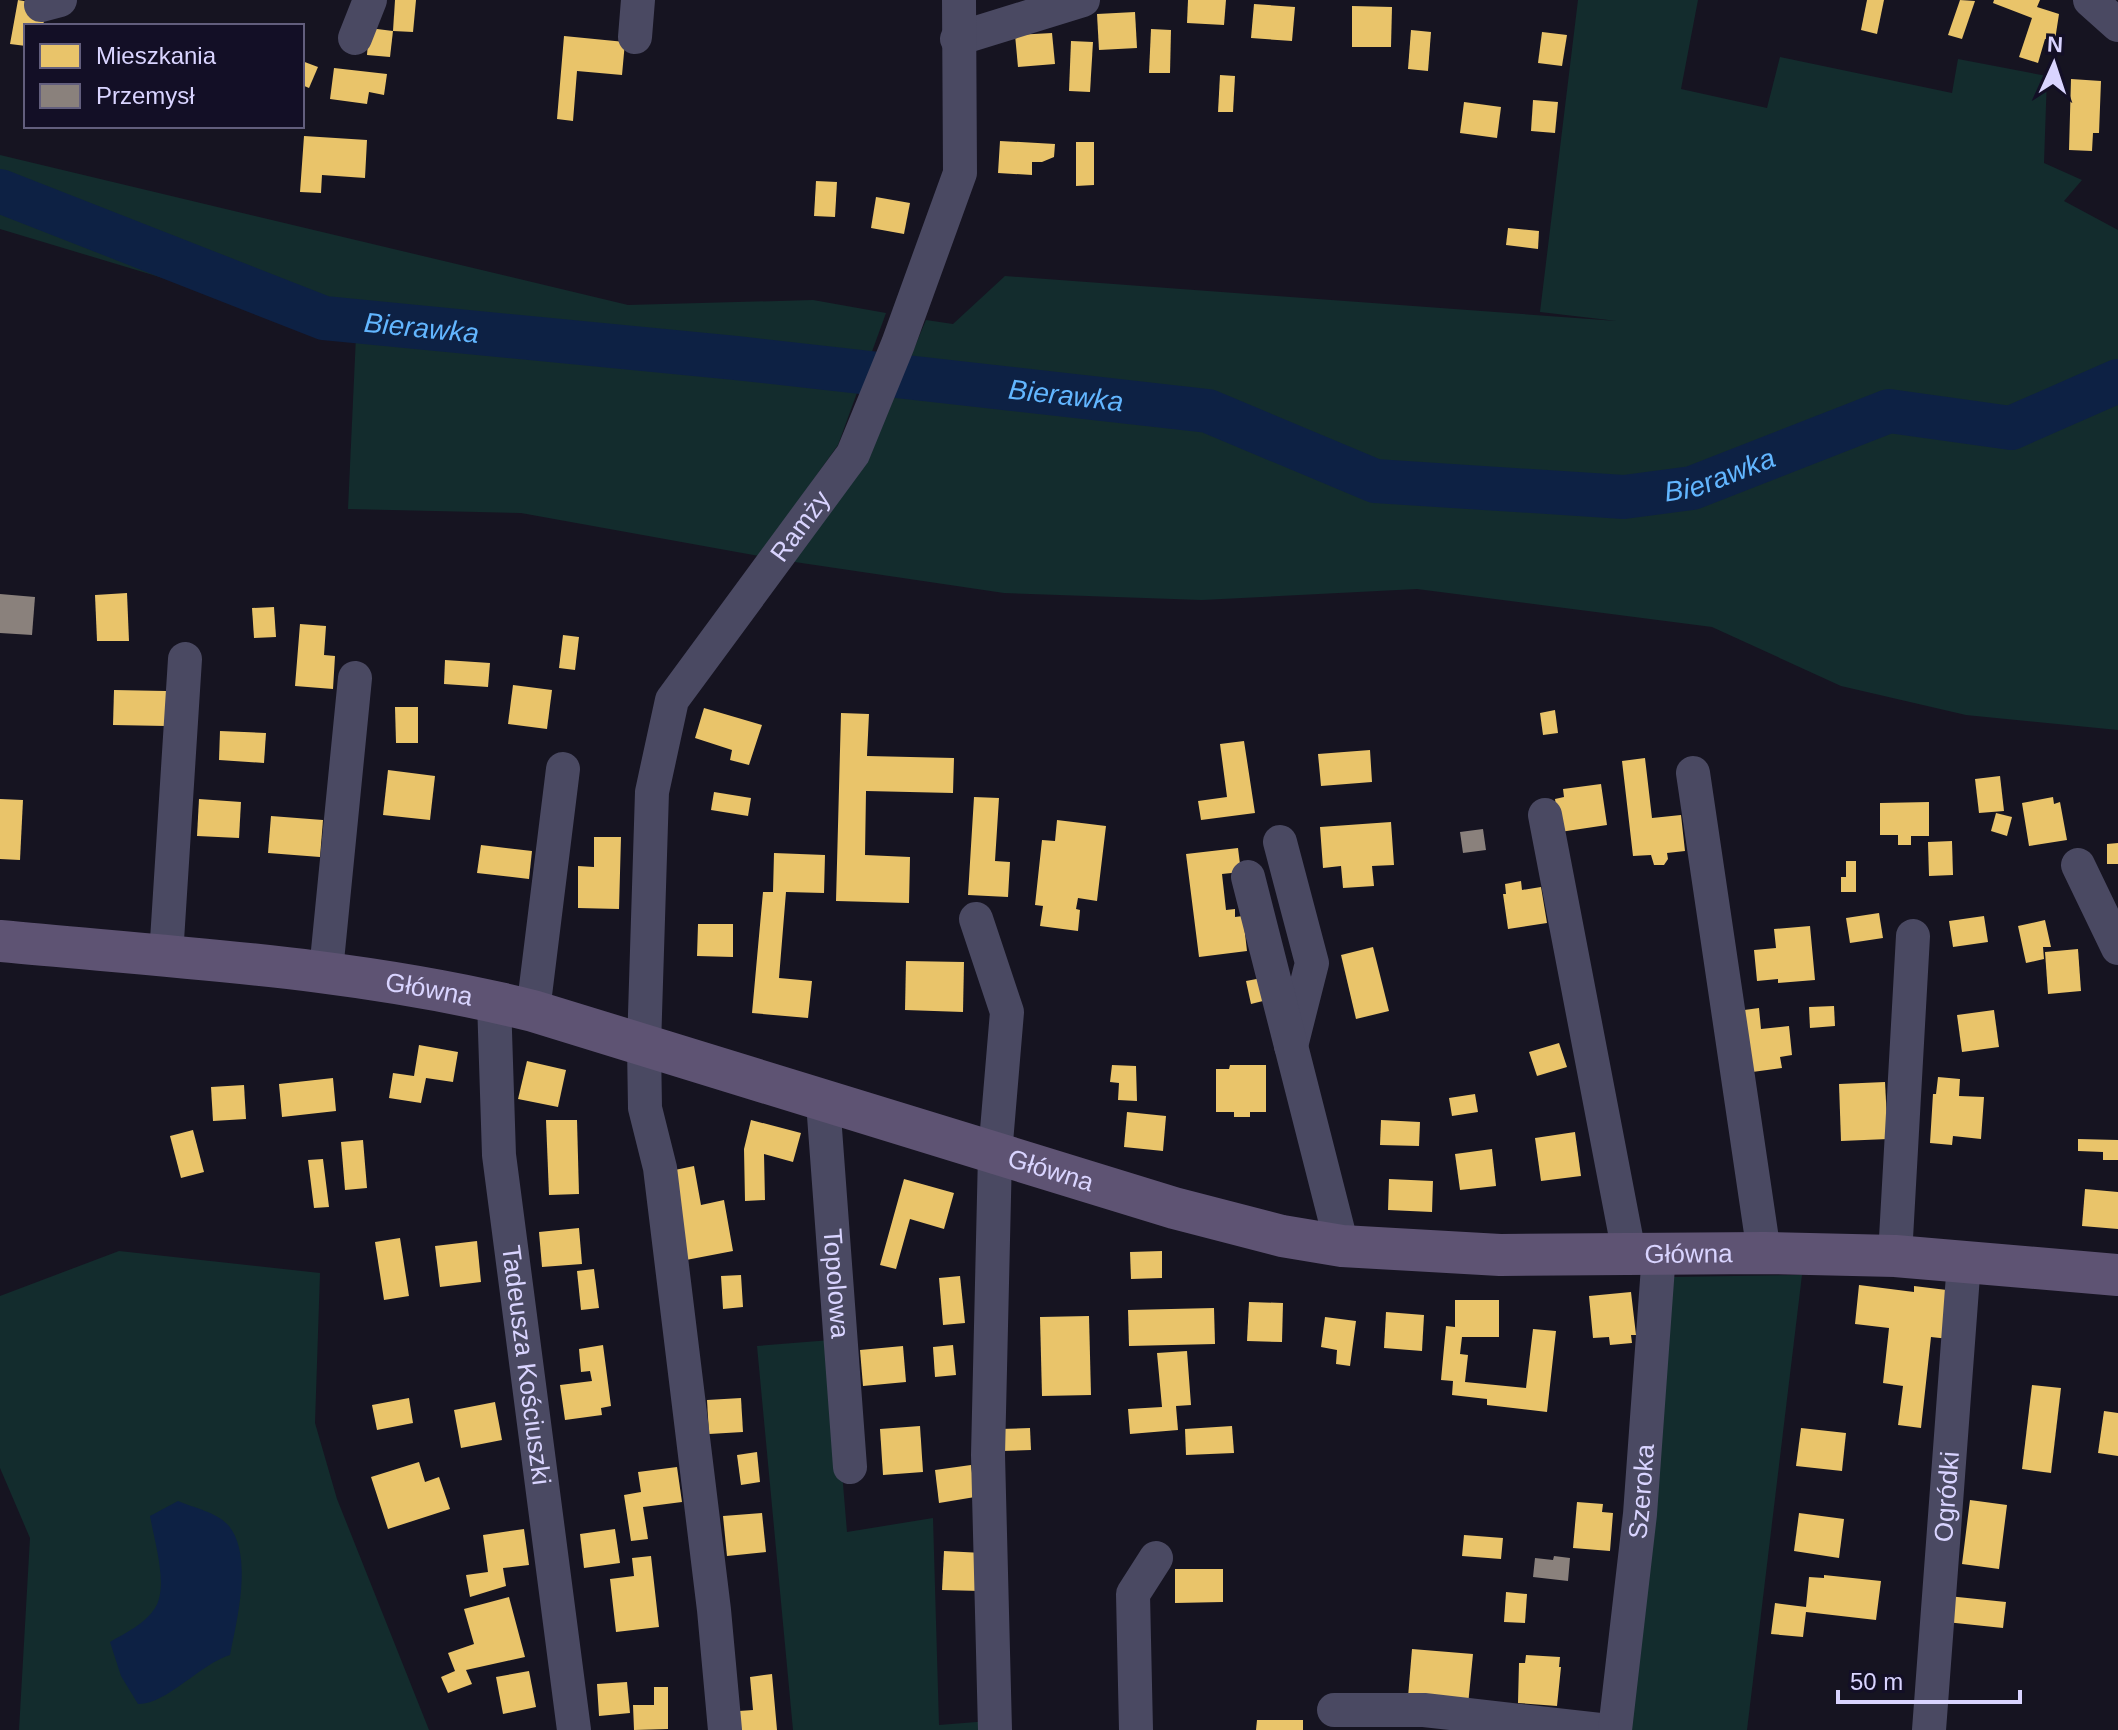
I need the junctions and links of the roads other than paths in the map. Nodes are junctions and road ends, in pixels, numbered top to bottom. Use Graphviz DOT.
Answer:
graph roads {
  1 [pos="370,0"];
  2 [pos="638,0"];
  3 [pos="959,0"];
  4 [pos="1083,0"];
  5 [pos="2090,0"];
  6 [pos="2118,25"];
  7 [pos="635,37"];
  8 [pos="355,38"];
  9 [pos="957,39"];
  10 [pos="185,659"];
  11 [pos="355,678"];
  12 [pos="563,769"];
  13 [pos="1693,773"];
  14 [pos="1545,815"];
  15 [pos="1280,842"];
  16 [pos="2078,865"];
  17 [pos="1248,877"];
  18 [pos="976,919"];
  19 [pos="1913,936"];
  20 [pos="0,941"];
  21 [pos="2118,948"];
  22 [pos="166,956"];
  23 [pos="326,971"];
  24 [pos="514,1006"];
  25 [pos="644,1046"];
  26 [pos="1291,1046"];
  27 [pos="823,1102"];
  28 [pos="995,1154"];
  29 [pos="1342,1246"];
  30 [pos="1644,1253"];
  31 [pos="1764,1253"];
  32 [pos="1895,1256"];
  33 [pos="1964,1262"];
  34 [pos="2118,1275"];
  35 [pos="850,1467"];
  36 [pos="1156,1558"];
  37 [pos="1334,1710"];
  38 [pos="574,1730"];
  39 [pos="725,1730"];
  40 [pos="995,1730"];
  41 [pos="1136,1730"];
  42 [pos="1600,1730"];
  43 [pos="1615,1730"];
  44 [pos="1929,1730"];
  1 -- 8 [label="street"];
  2 -- 7 [label="street"];
  3 -- 9 [label="street, Ramży"];
  4 -- 9 [label="street"];
  5 -- 6 [label="street"];
  9 -- 25 [label="street, Ramży"];
  10 -- 22 [label="street"];
  11 -- 23 [label="street"];
  12 -- 24 [label="street, Tadeusza Kościuszki"];
  13 -- 31 [label="street"];
  14 -- 30 [label="street, Szeroka"];
  15 -- 26 [label="street"];
  16 -- 21 [label="street"];
  17 -- 26 [label="street"];
  18 -- 28 [label="street"];
  19 -- 32 [label="street"];
  20 -- 22 [label="main road, Główna"];
  22 -- 23 [label="main road, Główna"];
  23 -- 24 [label="main road, Główna"];
  24 -- 25 [label="main road, Główna"];
  24 -- 38 [label="street, Tadeusza Kościuszki"];
  25 -- 27 [label="main road, Główna"];
  25 -- 39 [label="street, Ramży"];
  26 -- 29 [label="street"];
  27 -- 28 [label="main road, Główna"];
  27 -- 35 [label="street, Topolowa"];
  28 -- 29 [label="main road, Główna"];
  28 -- 40 [label="street"];
  29 -- 30 [label="main road, Główna"];
  30 -- 31 [label="main road, Główna"];
  30 -- 43 [label="street, Szeroka"];
  31 -- 32 [label="main road, Główna"];
  32 -- 33 [label="main road, Główna"];
  33 -- 34 [label="main road, Główna"];
  33 -- 44 [label="street, Ogródki"];
  36 -- 41 [label="street"];
  37 -- 42 [label="street"];
}
